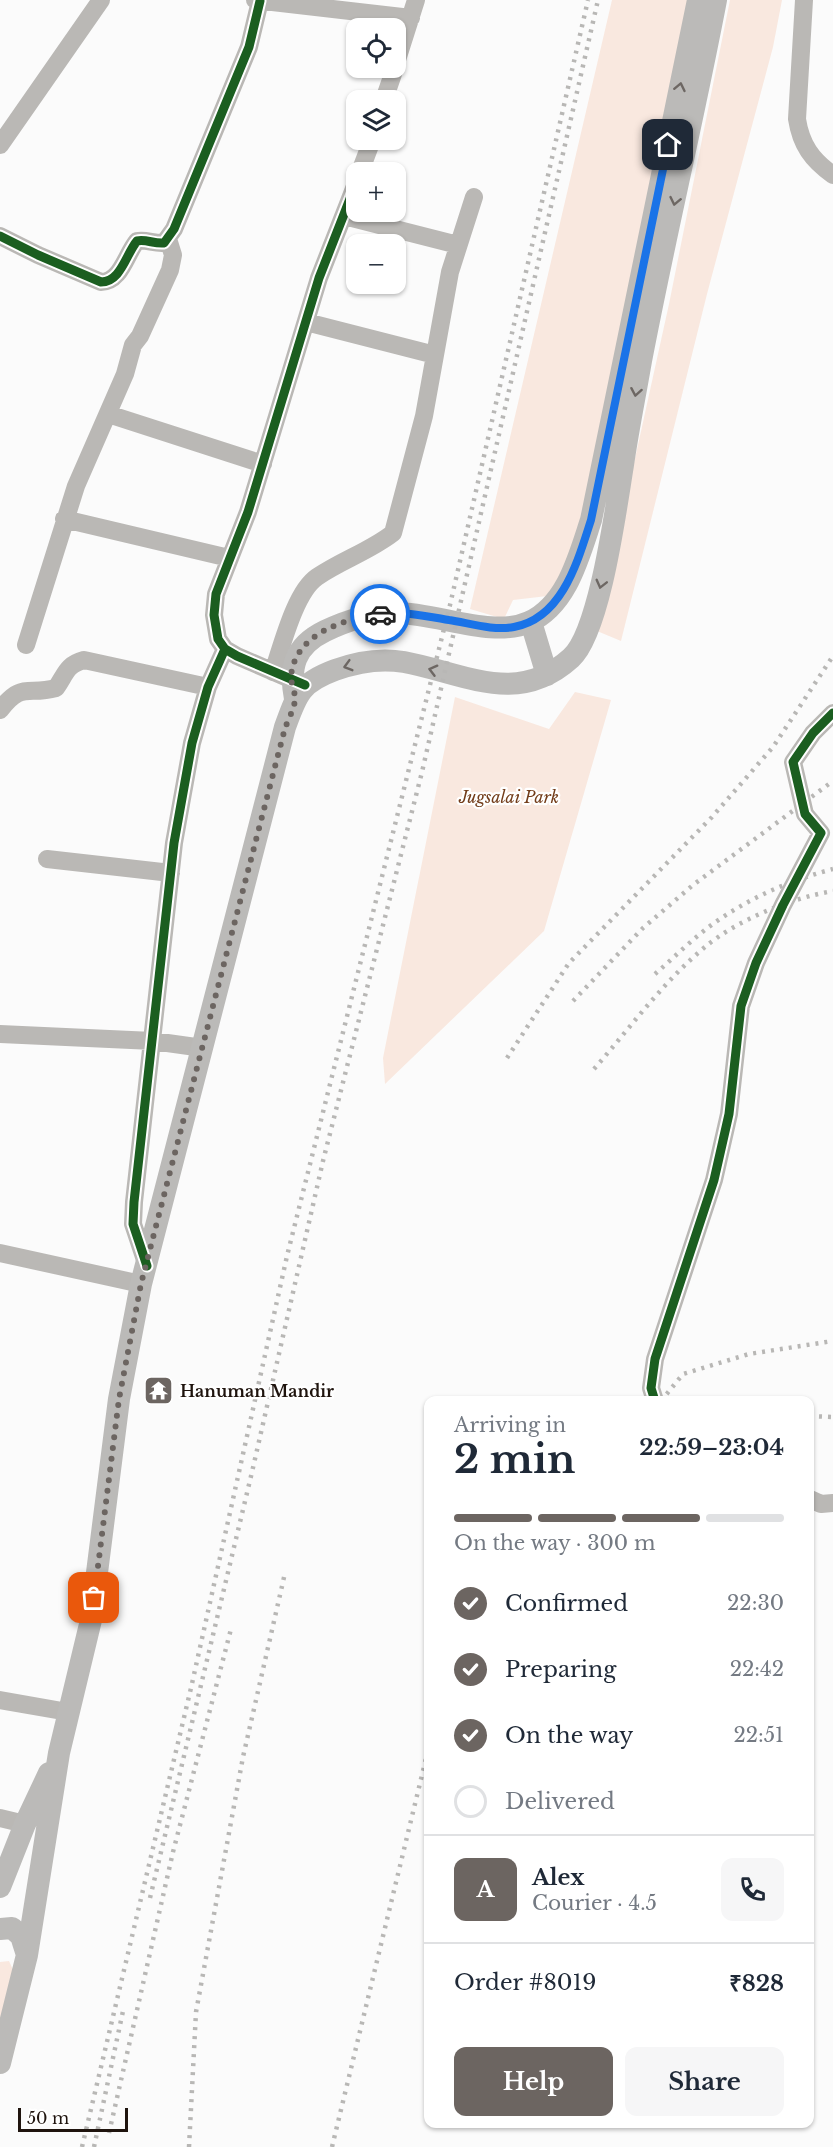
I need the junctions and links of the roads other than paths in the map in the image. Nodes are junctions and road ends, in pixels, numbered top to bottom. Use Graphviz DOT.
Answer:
graph roads {
  1 [pos="101,0"];
  2 [pos="255,0"];
  3 [pos="416,0"];
  4 [pos="699,0"];
  5 [pos="716,0"];
  6 [pos="804,0"];
  7 [pos="270,1"];
  8 [pos="411,18"];
  9 [pos="406,33"];
  10 [pos="0,145"];
  11 [pos="833,175"];
  12 [pos="474,197"];
  13 [pos="346,211"];
  14 [pos="344,216"];
  15 [pos="0,236"];
  16 [pos="168,239"];
  17 [pos="458,245"];
  18 [pos="306,322"];
  19 [pos="435,355"];
  20 [pos="108,414"];
  21 [pos="263,464"];
  22 [pos="64,519"];
  23 [pos="229,558"];
  24 [pos="531,621"];
  25 [pos="26,645"];
  26 [pos="225,649"];
  27 [pos="547,675"];
  28 [pos="291,683"];
  29 [pos="208,687"];
  30 [pos="0,710"];
  31 [pos="833,713"];
  32 [pos="47,860"];
  33 [pos="171,873"];
  34 [pos="0,1034"];
  35 [pos="153,1041"];
  36 [pos="203,1048"];
  37 [pos="0,1253"];
  38 [pos="144,1275"];
  39 [pos="653,1396"];
  40 [pos="814,1501"];
  41 [pos="833,1503"];
  42 [pos="0,1700"];
  43 [pos="68,1712"];
  44 [pos="59,1753"];
  45 [pos="0,1818"];
  46 [pos="25,1824"];
  47 [pos="0,1887"];
  48 [pos="0,1929"];
  49 [pos="27,1955"];
  50 [pos="0,2062"];
  1 -- 10 [label="street"];
  2 -- 7 [label="street"];
  3 -- 8 [label="street"];
  24 -- 4 [label="main road, one-way"];
  5 -- 27 [label="main road, one-way"];
  6 -- 11 [label="street"];
  7 -- 8 [label="street"];
  7 -- 16 [label="street"];
  8 -- 9 [label="street"];
  12 -- 17 [label="street"];
  13 -- 14 [label="street"];
  14 -- 17 [label="street"];
  14 -- 18 [label="street"];
  15 -- 16 [label="street"];
  16 -- 20 [label="street"];
  17 -- 19 [label="street"];
  18 -- 19 [label="street"];
  18 -- 21 [label="street"];
  19 -- 28 [label="street"];
  20 -- 21 [label="street"];
  20 -- 22 [label="street"];
  21 -- 23 [label="street"];
  22 -- 23 [label="street"];
  22 -- 25 [label="street"];
  23 -- 26 [label="street"];
  24 -- 27 [label="main road"];
  24 -- 28 [label="main road"];
  26 -- 28 [label="street"];
  26 -- 29 [label="street"];
  27 -- 28 [label="main road, one-way"];
  28 -- 36 [label="main road"];
  29 -- 30 [label="street"];
  29 -- 33 [label="street"];
  31 -- 39 [label="street"];
  32 -- 33 [label="street"];
  33 -- 35 [label="street"];
  34 -- 35 [label="street"];
  35 -- 36 [label="street"];
  35 -- 38 [label="street"];
  36 -- 38 [label="main road"];
  37 -- 38 [label="street"];
  38 -- 43 [label="main road"];
  40 -- 41 [label="street"];
  42 -- 43 [label="street"];
  43 -- 44 [label="main road"];
  44 -- 46 [label="main road"];
  44 -- 49 [label="main road"];
  45 -- 46 [label="street"];
  46 -- 47 [label="main road"];
  48 -- 49 [label="main road"];
  49 -- 50 [label="main road"];
}
